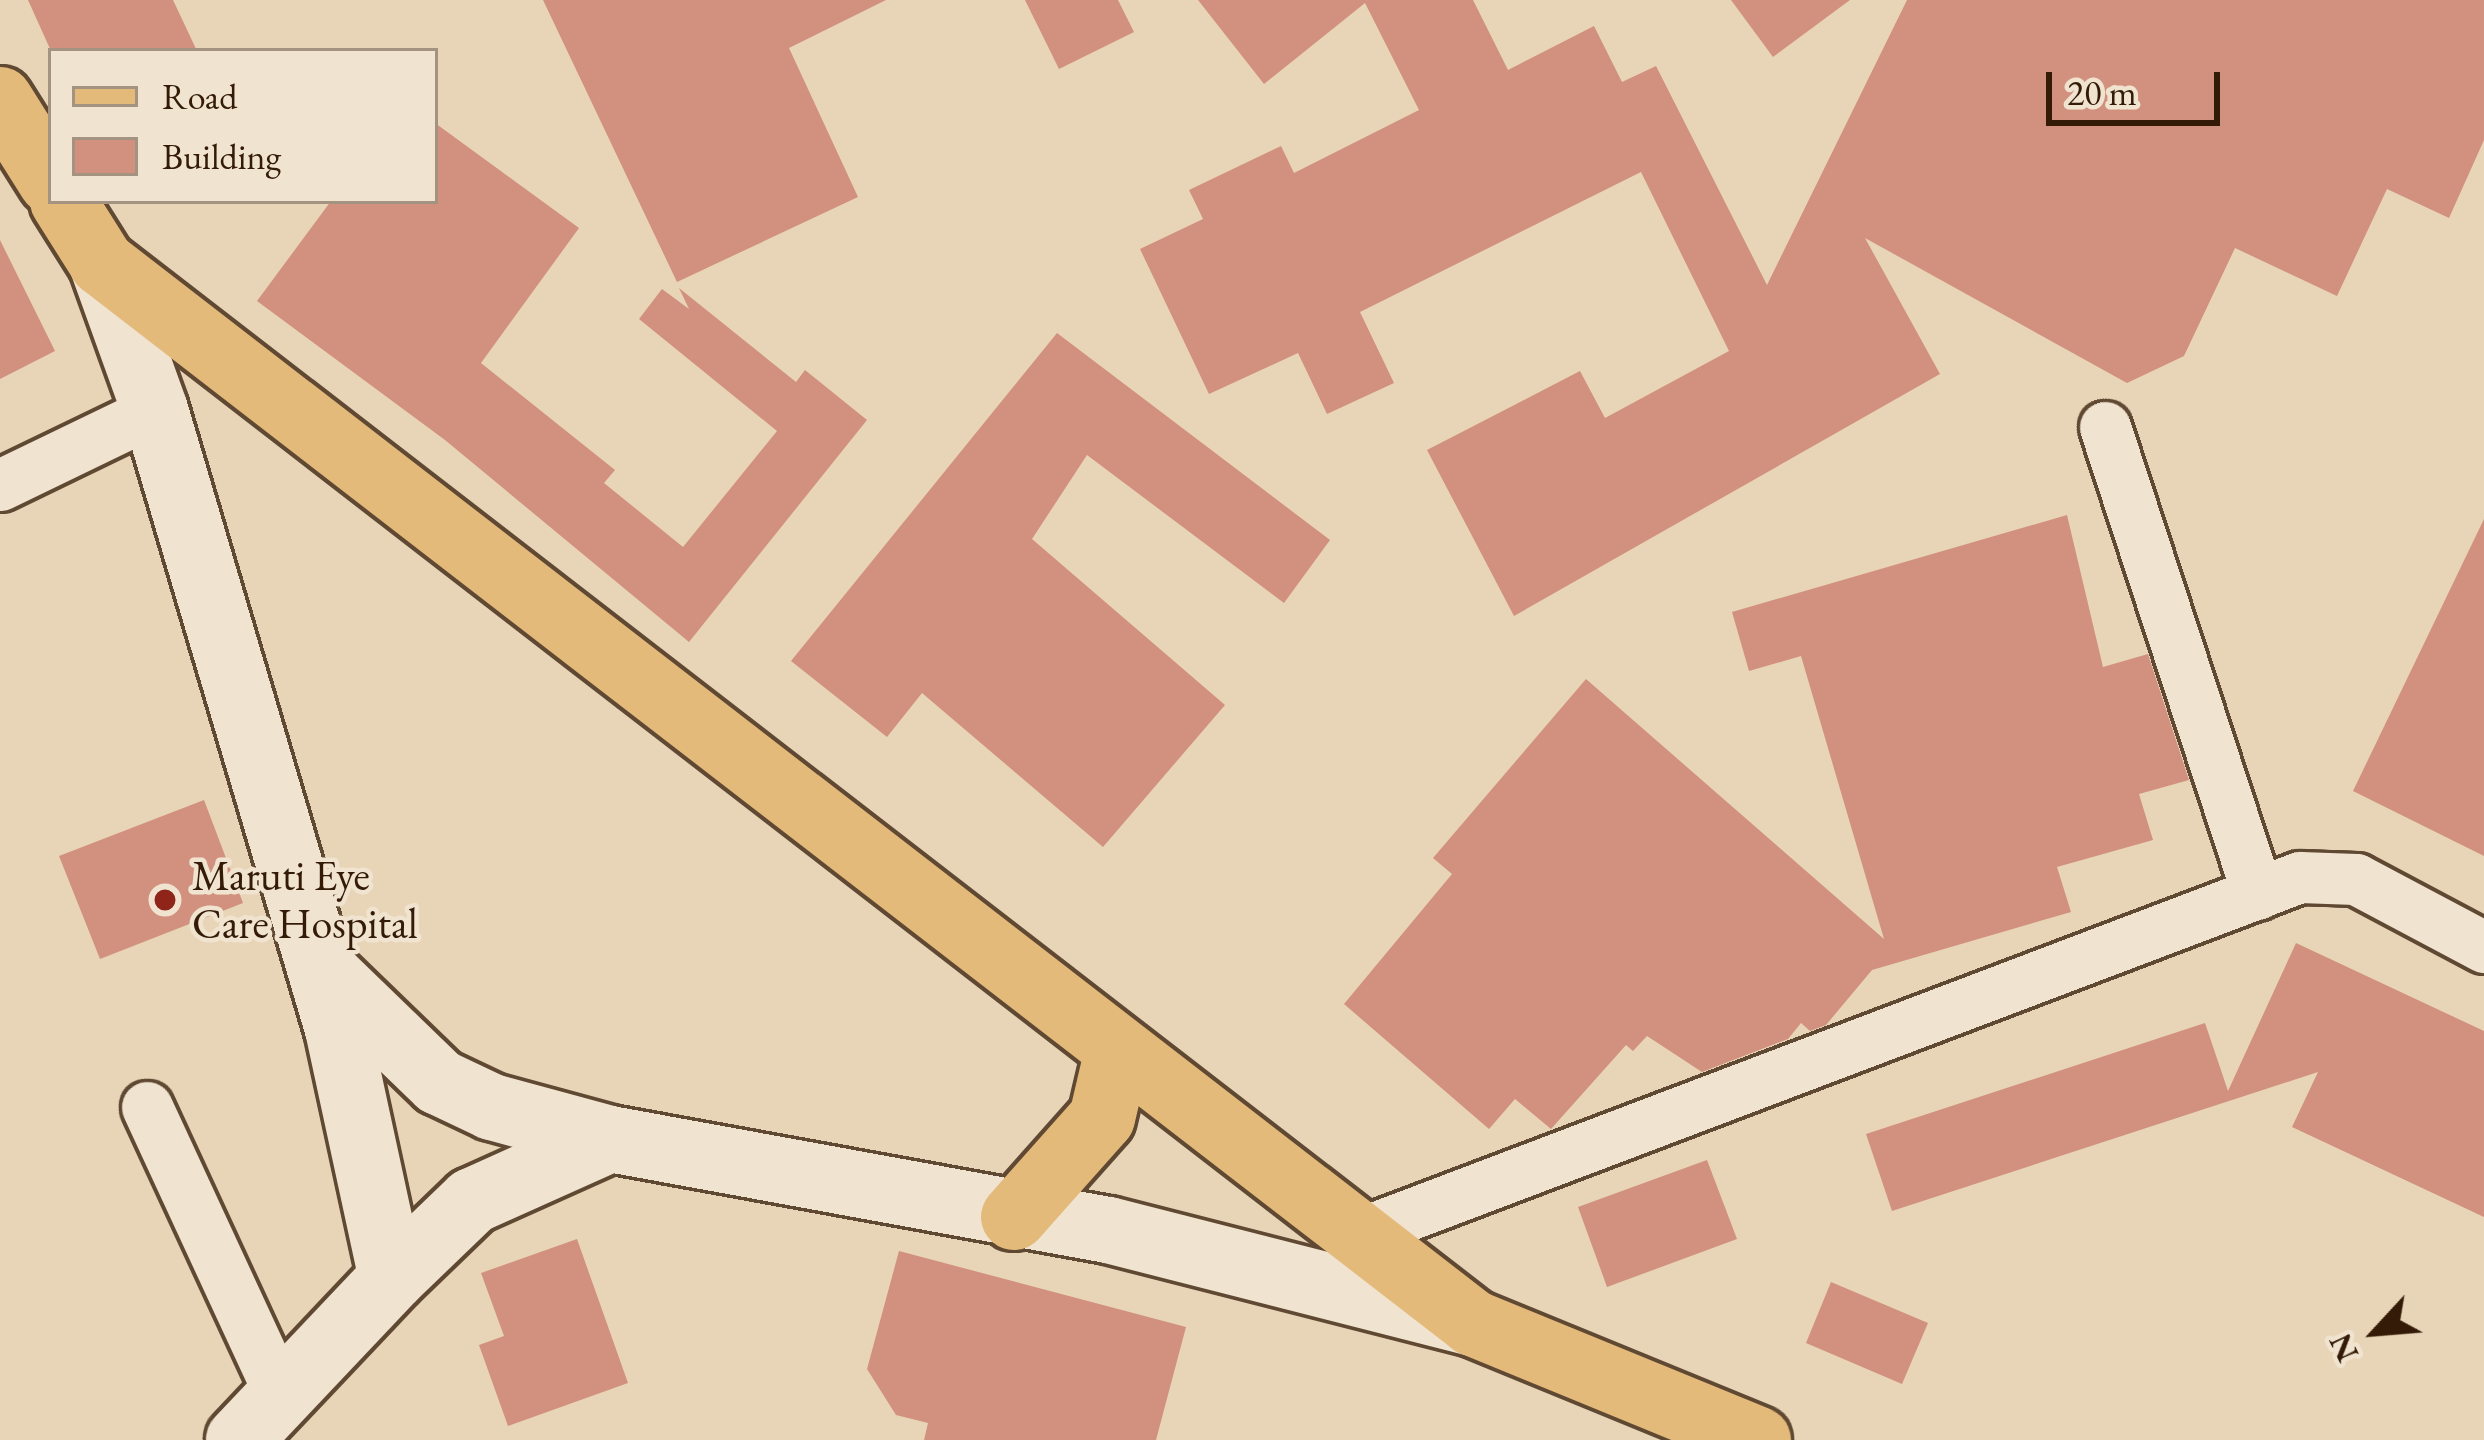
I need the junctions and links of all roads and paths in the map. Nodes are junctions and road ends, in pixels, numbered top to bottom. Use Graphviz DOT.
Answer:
graph roads {
  1 [pos="0,100"];
  2 [pos="48,176"];
  3 [pos="65,204"];
  4 [pos="102,263"];
  5 [pos="155,410"];
  6 [pos="2105,427"];
  7 [pos="0,485"];
  8 [pos="2258,894"];
  9 [pos="2484,947"];
  10 [pos="319,967"];
  11 [pos="1118,1050"];
  12 [pos="147,1107"];
  13 [pos="610,1139"];
  14 [pos="1014,1217"];
  15 [pos="1358,1234"];
  16 [pos="392,1278"];
  17 [pos="1473,1323"];
  18 [pos="260,1417"];
  19 [pos="1758,1440"];
  1 -- 2 [label="main road"];
  3 -- 4 [label="main road"];
  4 -- 5 [label="main road"];
  4 -- 11 [label="main road"];
  5 -- 7 [label="street"];
  5 -- 10 [label="main road"];
  6 -- 8 [label="street"];
  8 -- 9 [label="street"];
  8 -- 15 [label="street"];
  10 -- 13 [label="main road"];
  10 -- 16 [label="main road"];
  11 -- 14 [label="main road"];
  11 -- 15 [label="main road"];
  12 -- 18 [label="street"];
  13 -- 14 [label="main road"];
  13 -- 16 [label="main road"];
  14 -- 17 [label="main road"];
  15 -- 17 [label="main road"];
  16 -- 18 [label="main road"];
  17 -- 19 [label="main road"];
}
